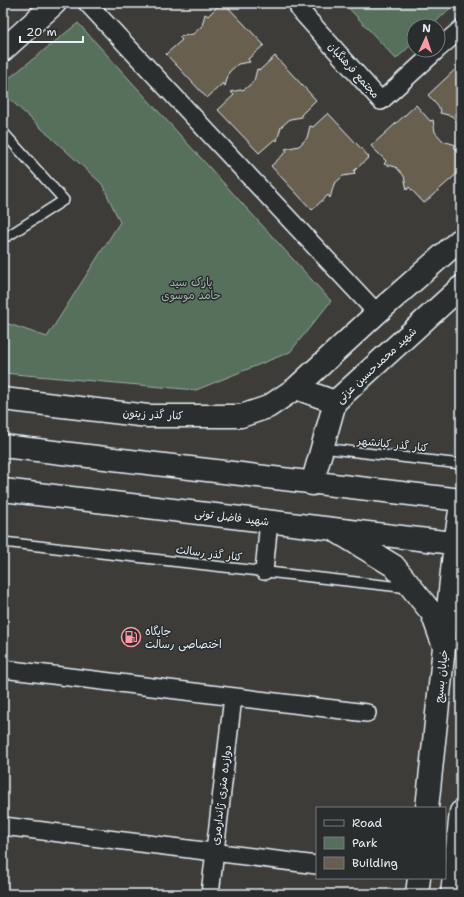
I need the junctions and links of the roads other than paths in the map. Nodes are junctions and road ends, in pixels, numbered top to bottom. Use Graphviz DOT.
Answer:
graph roads {
  1 [pos="55,3"];
  2 [pos="87,3"];
  3 [pos="306,3"];
  4 [pos="461,28"];
  5 [pos="446,42"];
  6 [pos="3,50"];
  7 [pos="429,58"];
  8 [pos="3,132"];
  9 [pos="3,234"];
  10 [pos="461,239"];
  11 [pos="461,286"];
  12 [pos="377,313"];
  13 [pos="296,388"];
  14 [pos="3,398"];
  15 [pos="335,402"];
  16 [pos="3,446"];
  17 [pos="322,448"];
  18 [pos="461,464"];
  19 [pos="312,484"];
  20 [pos="3,490"];
  21 [pos="461,500"];
  22 [pos="461,505"];
  23 [pos="269,521"];
  24 [pos="332,528"];
  25 [pos="3,542"];
  26 [pos="458,543"];
  27 [pos="264,572"];
  28 [pos="412,588"];
  29 [pos="444,646"];
  30 [pos="3,669"];
  31 [pos="233,697"];
  32 [pos="367,713"];
  33 [pos="427,807"];
  34 [pos="461,812"];
  35 [pos="3,826"];
  36 [pos="215,852"];
  37 [pos="316,865"];
  38 [pos="419,879"];
  39 [pos="210,894"];
  40 [pos="417,894"];
  41 [pos="452,894"];
  1 -- 6 [label="main road"];
  2 -- 12 [label="street"];
  3 -- 7 [label="street, مجتمع فرهنگیان"];
  4 -- 5 [label="street, مجتمع فرهنگیان"];
  8 -- 9 [label="lane"];
  10 -- 12 [label="main road"];
  11 -- 15 [label="main road, شهید محمدحسین عزتی"];
  12 -- 13 [label="main road"];
  13 -- 14 [label="main road, کنار گذر زیتون"];
  13 -- 15 [label="main road"];
  15 -- 17 [label="main road, شهید محمدحسین عزتی"];
  16 -- 19 [label="main road"];
  17 -- 18 [label="lane, کنار گذر کیانشهر"];
  17 -- 19 [label="main road, شهید محمدحسین عزتی"];
  19 -- 21 [label="main road"];
  20 -- 23 [label="main road, شهید فاضل تونی"];
  22 -- 26 [label="main road, خیابان بسیج"];
  23 -- 24 [label="main road, شهید فاضل تونی"];
  23 -- 27 [label="street"];
  24 -- 26 [label="main road, شهید فاضل تونی"];
  24 -- 28 [label="main road"];
  25 -- 27 [label="lane, کنار گذر رسالت"];
  26 -- 29 [label="main road, خیابان بسیج"];
  27 -- 28 [label="lane, کنار گذر رسالت"];
  28 -- 29 [label="main road"];
  29 -- 33 [label="main road, خیابان بسیج"];
  30 -- 31 [label="street"];
  31 -- 32 [label="street"];
  31 -- 36 [label="street, دوازده متری ژاندارمری"];
  34 -- 41 [label="main road"];
  35 -- 36 [label="street"];
  36 -- 37 [label="street"];
  36 -- 39 [label="street, دوازده متری ژاندارمری"];
  38 -- 40 [label="main road"];
}
